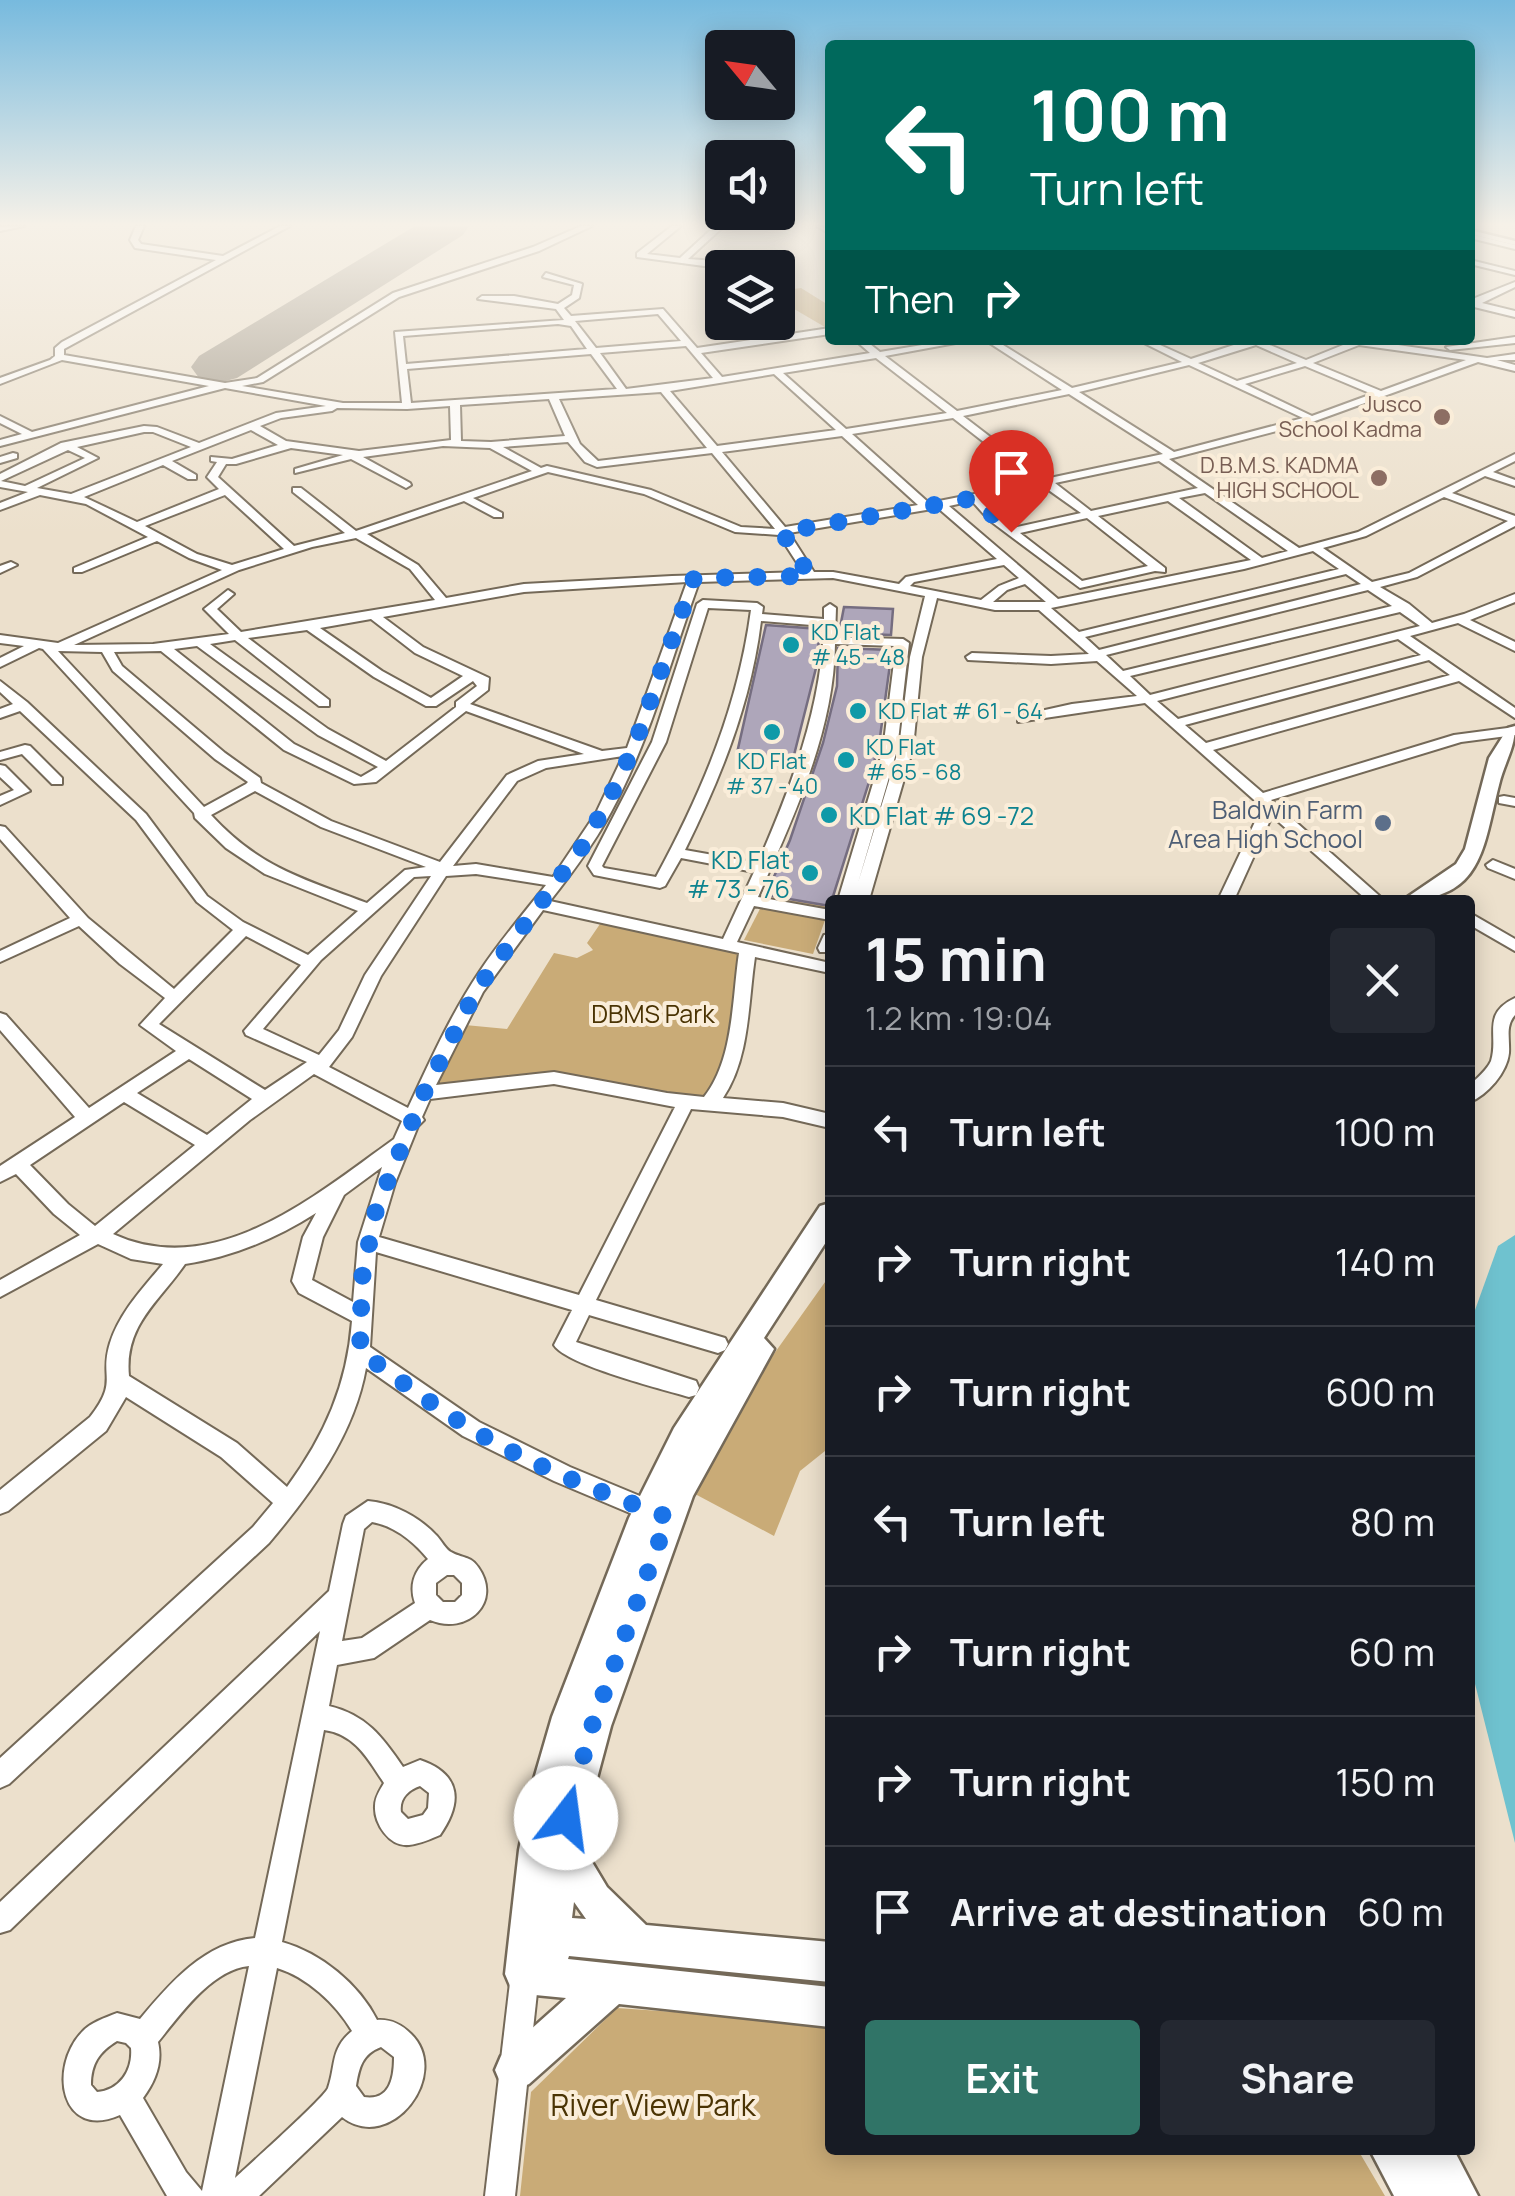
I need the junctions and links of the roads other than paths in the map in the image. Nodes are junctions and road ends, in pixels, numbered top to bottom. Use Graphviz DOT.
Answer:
graph roads {
  1 [pos="94,328"];
  2 [pos="335,328"];
  3 [pos="344,328"];
  4 [pos="456,328"];
  5 [pos="576,328"];
  6 [pos="676,328"];
  7 [pos="825,332"];
  8 [pos="1515,340"];
  9 [pos="1475,344"];
  10 [pos="866,345"];
  11 [pos="940,345"];
  12 [pos="997,345"];
  13 [pos="1152,345"];
  14 [pos="1246,345"];
  15 [pos="1268,345"];
  16 [pos="1345,345"];
  17 [pos="1376,345"];
  18 [pos="1424,345"];
  19 [pos="1464,345"];
  20 [pos="693,347"];
  21 [pos="1387,347"];
  22 [pos="595,353"];
  23 [pos="1438,353"];
  24 [pos="1513,355"];
  25 [pos="880,356"];
  26 [pos="60,357"];
  27 [pos="1493,358"];
  28 [pos="1475,360"];
  29 [pos="1308,362"];
  30 [pos="1190,363"];
  31 [pos="402,367"];
  32 [pos="1513,370"];
  33 [pos="776,372"];
  34 [pos="1445,372"];
  35 [pos="0,378"];
  36 [pos="720,380"];
  37 [pos="229,383"];
  38 [pos="1236,384"];
  39 [pos="242,386"];
  40 [pos="664,388"];
  41 [pos="1067,390"];
  42 [pos="624,393"];
  43 [pos="1382,395"];
  44 [pos="554,399"];
  45 [pos="455,404"];
  46 [pos="343,406"];
  47 [pos="407,406"];
  48 [pos="124,411"];
  49 [pos="953,414"];
  50 [pos="0,419"];
  51 [pos="1312,419"];
  52 [pos="84,422"];
  53 [pos="252,426"];
  54 [pos="33,434"];
  55 [pos="844,434"];
  56 [pos="104,438"];
  57 [pos="571,438"];
  58 [pos="0,443"];
  59 [pos="456,443"];
  60 [pos="290,445"];
  61 [pos="490,445"];
  62 [pos="68,446"];
  63 [pos="199,448"];
  64 [pos="718,450"];
  65 [pos="356,455"];
  66 [pos="14,456"];
  67 [pos="1166,456"];
  68 [pos="1515,457"];
  69 [pos="0,460"];
  70 [pos="164,461"];
  71 [pos="222,463"];
  72 [pos="540,470"];
  73 [pos="299,471"];
  74 [pos="1486,473"];
  75 [pos="192,477"];
  76 [pos="0,481"];
  77 [pos="1045,482"];
  78 [pos="1515,483"];
  79 [pos="406,485"];
  80 [pos="27,488"];
  81 [pos="1206,489"];
  82 [pos="42,490"];
  83 [pos="227,490"];
  84 [pos="297,490"];
  85 [pos="1446,494"];
  86 [pos="462,496"];
  87 [pos="74,497"];
  88 [pos="1170,497"];
  89 [pos="974,498"];
  90 [pos="940,504"];
  91 [pos="0,507"];
  92 [pos="927,507"];
  93 [pos="1092,514"];
  94 [pos="498,515"];
  95 [pos="1515,521"];
  96 [pos="136,526"];
  97 [pos="782,532"];
  98 [pos="1011,532"];
  99 [pos="356,534"];
  100 [pos="157,538"];
  101 [pos="1316,548"];
  102 [pos="291,549"];
  103 [pos="1299,553"];
  104 [pos="1006,561"];
  105 [pos="1262,562"];
  106 [pos="1157,567"];
  107 [pos="235,568"];
  108 [pos="78,570"];
  109 [pos="1349,570"];
  110 [pos="810,576"];
  111 [pos="694,578"];
  112 [pos="1027,579"];
  113 [pos="1173,580"];
  114 [pos="904,586"];
  115 [pos="1374,587"];
  116 [pos="932,593"];
  117 [pos="228,594"];
  118 [pos="1515,598"];
  119 [pos="442,601"];
  120 [pos="984,604"];
  121 [pos="1049,605"];
  122 [pos="1405,607"];
  123 [pos="372,614"];
  124 [pos="756,617"];
  125 [pos="1460,620"];
  126 [pos="309,626"];
  127 [pos="1430,626"];
  128 [pos="1400,635"];
  129 [pos="1076,636"];
  130 [pos="239,637"];
  131 [pos="0,640"];
  132 [pos="829,640"];
  133 [pos="202,643"];
  134 [pos="47,647"];
  135 [pos="164,647"];
  136 [pos="1515,648"];
  137 [pos="107,650"];
  138 [pos="1098,655"];
  139 [pos="1431,656"];
  140 [pos="972,657"];
  141 [pos="0,663"];
  142 [pos="1120,675"];
  143 [pos="472,676"];
  144 [pos="1461,676"];
  145 [pos="0,685"];
  146 [pos="1148,699"];
  147 [pos="324,704"];
  148 [pos="22,705"];
  149 [pos="464,707"];
  150 [pos="0,714"];
  151 [pos="1515,714"];
  152 [pos="1023,719"];
  153 [pos="1176,724"];
  154 [pos="1515,732"];
  155 [pos="1204,748"];
  156 [pos="632,752"];
  157 [pos="1515,754"];
  158 [pos="0,756"];
  159 [pos="602,756"];
  160 [pos="388,767"];
  161 [pos="0,769"];
  162 [pos="57,781"];
  163 [pos="255,785"];
  164 [pos="0,801"];
  165 [pos="1509,801"];
  166 [pos="1266,802"];
  167 [pos="200,814"];
  168 [pos="0,830"];
  169 [pos="676,853"];
  170 [pos="1493,865"];
  171 [pos="443,868"];
  172 [pos="762,869"];
  173 [pos="1515,874"];
  174 [pos="556,882"];
  175 [pos="847,895"];
  176 [pos="863,895"];
  177 [pos="1228,895"];
  178 [pos="1370,895"];
  179 [pos="1427,895"];
  180 [pos="1457,895"];
  181 [pos="748,900"];
  182 [pos="539,904"];
  183 [pos="368,909"];
  184 [pos="825,914"];
  185 [pos="81,919"];
  186 [pos="1475,921"];
  187 [pos="242,927"];
  188 [pos="728,945"];
  189 [pos="1515,946"];
  190 [pos="748,950"];
  191 [pos="0,958"];
  192 [pos="313,961"];
  193 [pos="825,967"];
  194 [pos="174,997"];
  195 [pos="1515,1004"];
  196 [pos="0,1019"];
  197 [pos="1508,1036"];
  198 [pos="188,1051"];
  199 [pos="314,1062"];
  200 [pos="1475,1091"];
  201 [pos="122,1092"];
  202 [pos="424,1093"];
  203 [pos="265,1099"];
  204 [pos="686,1102"];
  205 [pos="710,1102"];
  206 [pos="86,1117"];
  207 [pos="415,1120"];
  208 [pos="825,1120"];
  209 [pos="406,1141"];
  210 [pos="206,1143"];
  211 [pos="18,1164"];
  212 [pos="0,1176"];
  213 [pos="339,1187"];
  214 [pos="825,1221"];
  215 [pos="96,1236"];
  216 [pos="368,1242"];
  217 [pos="825,1248"];
  218 [pos="177,1260"];
  219 [pos="0,1289"];
  220 [pos="582,1306"];
  221 [pos="361,1316"];
  222 [pos="718,1344"];
  223 [pos="360,1351"];
  224 [pos="122,1383"];
  225 [pos="689,1388"];
  226 [pos="289,1503"];
  227 [pos="0,1504"];
  228 [pos="659,1514"];
  229 [pos="443,1565"];
  230 [pos="338,1598"];
  231 [pos="428,1608"];
  232 [pos="328,1654"];
  233 [pos="315,1716"];
  234 [pos="0,1775"];
  235 [pos="398,1782"];
  236 [pos="560,1845"];
  237 [pos="0,1920"];
  238 [pos="539,1934"];
  239 [pos="638,1945"];
  240 [pos="268,1952"];
  241 [pos="825,1962"];
  242 [pos="536,1975"];
  243 [pos="612,1984"];
  244 [pos="825,2007"];
  245 [pos="370,2036"];
  246 [pos="142,2038"];
  247 [pos="518,2055"];
  248 [pos="344,2095"];
  249 [pos="126,2097"];
  250 [pos="1394,2155"];
  251 [pos="1433,2155"];
  252 [pos="188,2196"];
  253 [pos="216,2196"];
  254 [pos="238,2196"];
  255 [pos="500,2196"];
  256 [pos="1418,2196"];
  257 [pos="1457,2196"];
  1 -- 26 [label="street"];
  2 -- 37 [label="street"];
  3 -- 39 [label="street"];
  4 -- 31 [label="street"];
  5 -- 22 [label="street"];
  6 -- 20 [label="street"];
  7 -- 20 [label="street"];
  8 -- 9 [label="street"];
  10 -- 25 [label="street"];
  11 -- 25 [label="street"];
  12 -- 41 [label="street"];
  13 -- 30 [label="street"];
  14 -- 30 [label="street"];
  15 -- 29 [label="street"];
  16 -- 29 [label="street"];
  17 -- 21 [label="street"];
  18 -- 19 [label="street"];
  20 -- 22 [label="street"];
  20 -- 36 [label="street"];
  21 -- 23 [label="street"];
  21 -- 34 [label="street"];
  22 -- 31 [label="street"];
  22 -- 42 [label="street"];
  23 -- 27 [label="street"];
  23 -- 28 [label="street"];
  24 -- 27 [label="street"];
  25 -- 33 [label="street"];
  25 -- 49 [label="street"];
  26 -- 35 [label="street"];
  26 -- 37 [label="street"];
  27 -- 28 [label="street"];
  27 -- 32 [label="street"];
  28 -- 34 [label="street"];
  29 -- 38 [label="street"];
  29 -- 43 [label="street"];
  30 -- 38 [label="street"];
  30 -- 41 [label="street"];
  31 -- 47 [label="street"];
  33 -- 36 [label="street"];
  33 -- 55 [label="street"];
  34 -- 43 [label="street"];
  36 -- 40 [label="street"];
  37 -- 39 [label="street"];
  37 -- 48 [label="street"];
  38 -- 51 [label="street"];
  39 -- 46 [label="street"];
  39 -- 48 [label="street"];
  40 -- 42 [label="street"];
  40 -- 64 [label="street"];
  41 -- 49 [label="street"];
  41 -- 67 [label="street"];
  42 -- 44 [label="street"];
  43 -- 51 [label="street"];
  44 -- 45 [label="street"];
  44 -- 57 [label="street"];
  45 -- 47 [label="street"];
  45 -- 59 [label="street"];
  46 -- 47 [label="street"];
  46 -- 53 [label="street"];
  48 -- 52 [label="street"];
  49 -- 55 [label="street"];
  49 -- 77 [label="street"];
  50 -- 54 [label="street"];
  51 -- 67 [label="street"];
  52 -- 54 [label="street"];
  52 -- 56 [label="street"];
  53 -- 60 [label="street"];
  53 -- 63 [label="street"];
  54 -- 58 [label="street"];
  54 -- 62 [label="street"];
  55 -- 64 [label="street"];
  55 -- 92 [label="street"];
  56 -- 62 [label="street"];
  56 -- 63 [label="street"];
  57 -- 61 [label="street"];
  57 -- 64 [label="street"];
  59 -- 61 [label="street"];
  59 -- 65 [label="street"];
  60 -- 65 [label="street"];
  60 -- 71 [label="street"];
  61 -- 72 [label="street"];
  62 -- 76 [label="street"];
  62 -- 80 [label="street"];
  63 -- 70 [label="street"];
  63 -- 71 [label="street"];
  64 -- 97 [label="street"];
  65 -- 73 [label="street"];
  65 -- 79 [label="street"];
  66 -- 69 [label="street"];
  67 -- 77 [label="street"];
  67 -- 81 [label="street"];
  68 -- 74 [label="street"];
  70 -- 75 [label="street"];
  70 -- 87 [label="street"];
  71 -- 83 [label="street"];
  72 -- 86 [label="street"];
  72 -- 97 [label="street"];
  74 -- 78 [label="street"];
  74 -- 85 [label="street"];
  76 -- 80 [label="street"];
  77 -- 89 [label="street"];
  77 -- 93 [label="street"];
  80 -- 82 [label="street"];
  81 -- 88 [label="street"];
  81 -- 103 [label="street"];
  82 -- 87 [label="street"];
  82 -- 91 [label="street"];
  83 -- 96 [label="street"];
  83 -- 102 [label="street"];
  84 -- 99 [label="street"];
  85 -- 95 [label="street"];
  85 -- 101 [label="street"];
  86 -- 94 [label="street"];
  86 -- 99 [label="street"];
  87 -- 96 [label="street"];
  88 -- 93 [label="street"];
  88 -- 105 [label="street"];
  89 -- 90 [label="street"];
  89 -- 98 [label="street"];
  90 -- 92 [label="street"];
  90 -- 104 [label="street"];
  92 -- 97 [label="street"];
  93 -- 98 [label="street"];
  93 -- 106 [label="street"];
  95 -- 115 [label="street"];
  96 -- 100 [label="street"];
  97 -- 110 [label="street"];
  98 -- 106 [label="street"];
  99 -- 102 [label="street"];
  99 -- 119 [label="street"];
  100 -- 107 [label="street"];
  100 -- 108 [label="street"];
  101 -- 103 [label="street"];
  101 -- 109 [label="street"];
  102 -- 107 [label="street"];
  103 -- 105 [label="street"];
  104 -- 112 [label="street"];
  104 -- 114 [label="street"];
  105 -- 113 [label="street"];
  106 -- 113 [label="street"];
  107 -- 134 [label="street"];
  109 -- 115 [label="street"];
  109 -- 129 [label="street"];
  110 -- 111 [label="street"];
  110 -- 114 [label="street"];
  111 -- 119 [label="street"];
  111 -- 156 [label="street"];
  112 -- 120 [label="street"];
  112 -- 121 [label="street"];
  113 -- 121 [label="street"];
  114 -- 116 [label="street"];
  115 -- 122 [label="street"];
  115 -- 138 [label="street"];
  116 -- 120 [label="street"];
  116 -- 176 [label="street"];
  117 -- 130 [label="street"];
  118 -- 125 [label="street"];
  119 -- 123 [label="street"];
  120 -- 121 [label="street"];
  121 -- 129 [label="street"];
  122 -- 127 [label="street"];
  122 -- 142 [label="street"];
  123 -- 126 [label="street"];
  123 -- 143 [label="street"];
  124 -- 132 [label="street"];
  124 -- 169 [label="street"];
  124 -- 169 [label="street"];
  125 -- 127 [label="street"];
  125 -- 136 [label="street"];
  126 -- 130 [label="street"];
  126 -- 143 [label="street"];
  127 -- 128 [label="street"];
  128 -- 139 [label="street"];
  128 -- 146 [label="street"];
  129 -- 138 [label="street"];
  130 -- 133 [label="street"];
  130 -- 147 [label="street"];
  131 -- 134 [label="street"];
  132 -- 172 [label="street"];
  132 -- 175 [label="street"];
  133 -- 135 [label="street"];
  133 -- 160 [label="street"];
  134 -- 137 [label="street"];
  134 -- 141 [label="street"];
  134 -- 167 [label="street"];
  135 -- 137 [label="street"];
  135 -- 160 [label="street"];
  137 -- 163 [label="street"];
  138 -- 140 [label="street"];
  138 -- 142 [label="street"];
  139 -- 144 [label="street"];
  139 -- 153 [label="street"];
  142 -- 146 [label="street"];
  143 -- 149 [label="street"];
  144 -- 151 [label="street"];
  144 -- 155 [label="street"];
  145 -- 148 [label="street"];
  146 -- 152 [label="street"];
  146 -- 153 [label="street"];
  148 -- 150 [label="street"];
  148 -- 187 [label="street"];
  149 -- 159 [label="street"];
  149 -- 160 [label="street"];
  153 -- 155 [label="street"];
  154 -- 166 [label="street"];
  154 -- 179 [label="main road"];
  155 -- 166 [label="street"];
  156 -- 159 [label="street"];
  156 -- 174 [label="street"];
  157 -- 165 [label="main road"];
  158 -- 162 [label="street"];
  159 -- 171 [label="street"];
  161 -- 164 [label="street"];
  163 -- 167 [label="street"];
  163 -- 171 [label="street"];
  165 -- 170 [label="main road"];
  166 -- 177 [label="street"];
  166 -- 178 [label="street"];
  167 -- 183 [label="street"];
  168 -- 185 [label="street"];
  169 -- 172 [label="street"];
  170 -- 173 [label="street"];
  170 -- 180 [label="main road"];
  171 -- 174 [label="street"];
  171 -- 183 [label="street"];
  171 -- 199 [label="street"];
  172 -- 181 [label="street"];
  174 -- 182 [label="street"];
  181 -- 184 [label="street"];
  181 -- 188 [label="street"];
  182 -- 188 [label="street"];
  182 -- 202 [label="street"];
  183 -- 192 [label="street"];
  185 -- 191 [label="street"];
  185 -- 194 [label="street"];
  186 -- 189 [label="street"];
  187 -- 192 [label="street"];
  187 -- 194 [label="street"];
  188 -- 190 [label="street"];
  190 -- 193 [label="street"];
  190 -- 205 [label="street"];
  192 -- 199 [label="street"];
  194 -- 198 [label="street"];
  195 -- 197 [label="street"];
  196 -- 206 [label="street"];
  197 -- 200 [label="street"];
  198 -- 201 [label="street"];
  198 -- 203 [label="street"];
  199 -- 203 [label="street"];
  199 -- 207 [label="street"];
  201 -- 206 [label="street"];
  201 -- 210 [label="street"];
  202 -- 204 [label="street"];
  202 -- 207 [label="street"];
  203 -- 210 [label="street"];
  204 -- 205 [label="street"];
  204 -- 220 [label="street"];
  205 -- 208 [label="street"];
  206 -- 211 [label="street"];
  207 -- 209 [label="street"];
  209 -- 213 [label="street"];
  209 -- 216 [label="street"];
  210 -- 215 [label="street"];
  211 -- 212 [label="street"];
  211 -- 215 [label="street"];
  213 -- 218 [label="street"];
  213 -- 221 [label="street"];
  214 -- 228 [label="main road"];
  215 -- 218 [label="street"];
  215 -- 219 [label="street"];
  216 -- 220 [label="street"];
  216 -- 221 [label="street"];
  217 -- 228 [label="main road"];
  218 -- 224 [label="street"];
  220 -- 222 [label="street"];
  220 -- 225 [label="street"];
  221 -- 223 [label="street"];
  223 -- 226 [label="street"];
  223 -- 228 [label="street"];
  224 -- 226 [label="street"];
  224 -- 227 [label="street"];
  226 -- 234 [label="street"];
  228 -- 236 [label="main road"];
  228 -- 238 [label="main road"];
  229 -- 230 [label="street"];
  229 -- 231 [label="street"];
  229 -- 231 [label="street"];
  230 -- 232 [label="street"];
  230 -- 237 [label="street"];
  231 -- 232 [label="street"];
  232 -- 233 [label="street"];
  233 -- 235 [label="street"];
  233 -- 240 [label="street"];
  236 -- 238 [label="main road"];
  236 -- 239 [label="main road"];
  238 -- 239 [label="main road"];
  238 -- 242 [label="main road"];
  239 -- 241 [label="main road"];
  240 -- 245 [label="street"];
  240 -- 246 [label="street"];
  240 -- 253 [label="street"];
  242 -- 243 [label="main road"];
  242 -- 247 [label="street"];
  243 -- 244 [label="main road"];
  243 -- 247 [label="main road"];
  245 -- 248 [label="street"];
  245 -- 248 [label="street"];
  246 -- 249 [label="street"];
  246 -- 249 [label="street"];
  247 -- 255 [label="street"];
  248 -- 254 [label="street"];
  249 -- 252 [label="street"];
  250 -- 256 [label="main road"];
  251 -- 257 [label="main road"];
}
